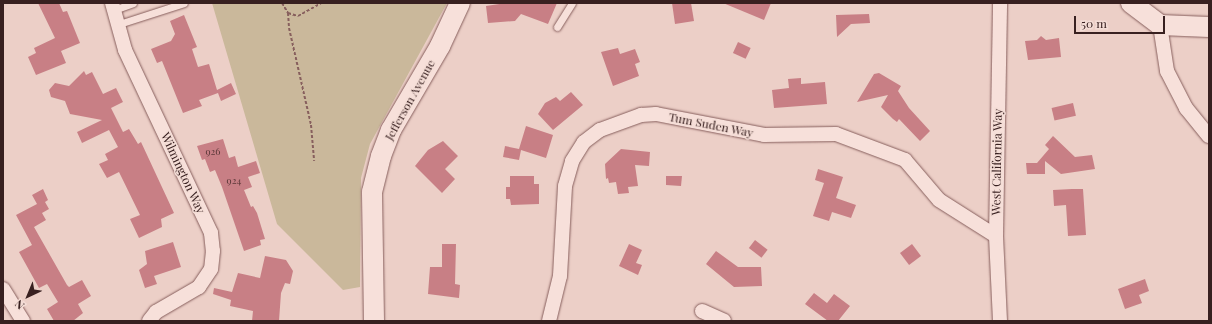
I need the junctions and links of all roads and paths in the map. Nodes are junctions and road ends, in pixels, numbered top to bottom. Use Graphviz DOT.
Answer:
graph roads {
  1 [pos="133,3"];
  2 [pos="184,3"];
  3 [pos="282,3"];
  4 [pos="321,3"];
  5 [pos="460,3"];
  6 [pos="572,3"];
  7 [pos="1000,3"];
  8 [pos="1131,3"];
  9 [pos="113,6"];
  10 [pos="288,13"];
  11 [pos="119,24"];
  12 [pos="1160,25"];
  13 [pos="557,27"];
  14 [pos="1209,27"];
  15 [pos="1209,136"];
  16 [pos="314,160"];
  17 [pos="996,236"];
  18 [pos="3,289"];
  19 [pos="702,311"];
  20 [pos="23,321"];
  21 [pos="149,321"];
  22 [pos="374,321"];
  23 [pos="549,321"];
  24 [pos="724,321"];
  25 [pos="1000,321"];
  1 -- 9 [label="lane"];
  2 -- 11 [label="lane"];
  3 -- 10 [label="path"];
  4 -- 10 [label="path"];
  5 -- 22 [label="street, Jefferson Avenue"];
  6 -- 13 [label="lane"];
  7 -- 17 [label="street, West California Way"];
  8 -- 12 [label="street"];
  9 -- 11 [label="street, Wilmington Way"];
  10 -- 16 [label="path"];
  11 -- 21 [label="street, Wilmington Way"];
  12 -- 14 [label="street"];
  12 -- 15 [label="street"];
  17 -- 23 [label="street, Tum Suden Way"];
  17 -- 25 [label="street, West California Way"];
  18 -- 20 [label="street"];
  19 -- 24 [label="street"];
}
